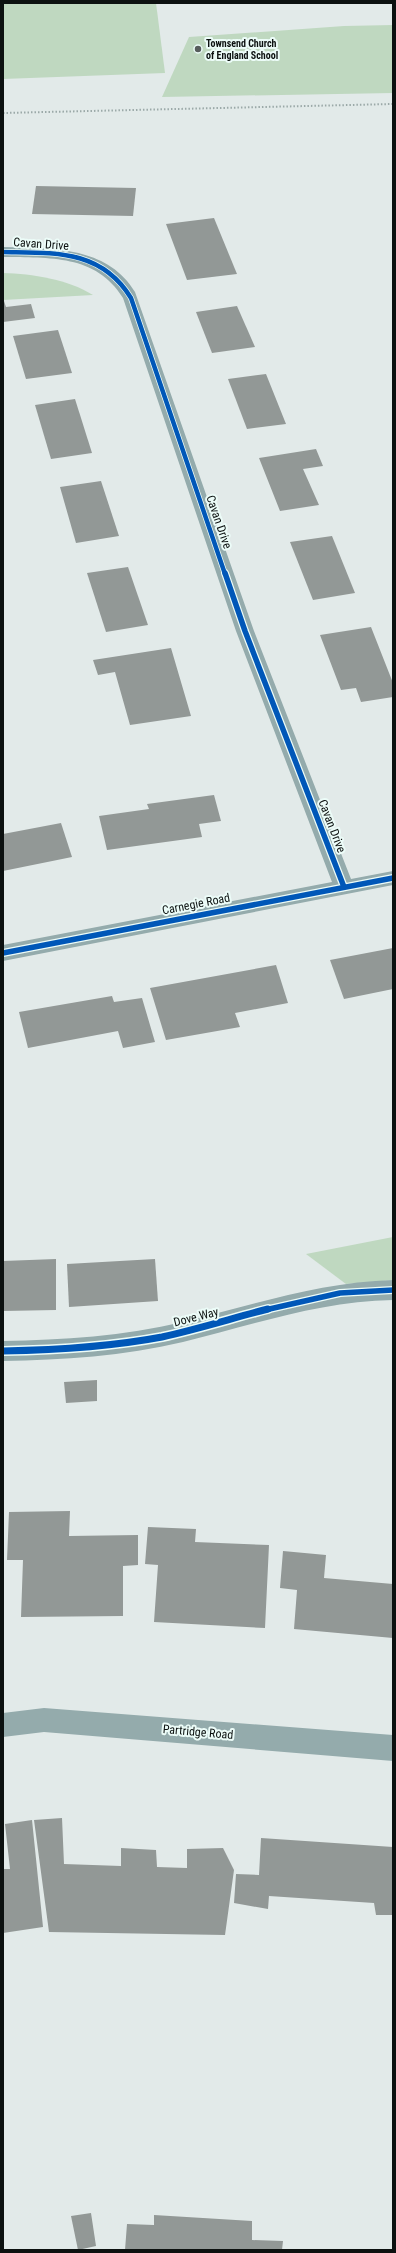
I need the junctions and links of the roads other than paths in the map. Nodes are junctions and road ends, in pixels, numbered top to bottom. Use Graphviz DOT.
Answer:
graph roads {
  1 [pos="3,252"];
  2 [pos="393,878"];
  3 [pos="344,887"];
  4 [pos="3,953"];
  5 [pos="393,1290"];
  6 [pos="3,1351"];
  7 [pos="3,1725"];
  8 [pos="393,1748"];
  1 -- 3 [label="street, Cavan Drive"];
  2 -- 3 [label="street, Carnegie Road"];
  3 -- 4 [label="street, Carnegie Road"];
  5 -- 6 [label="street, Dove Way"];
  7 -- 8 [label="street, Partridge Road"];
}
